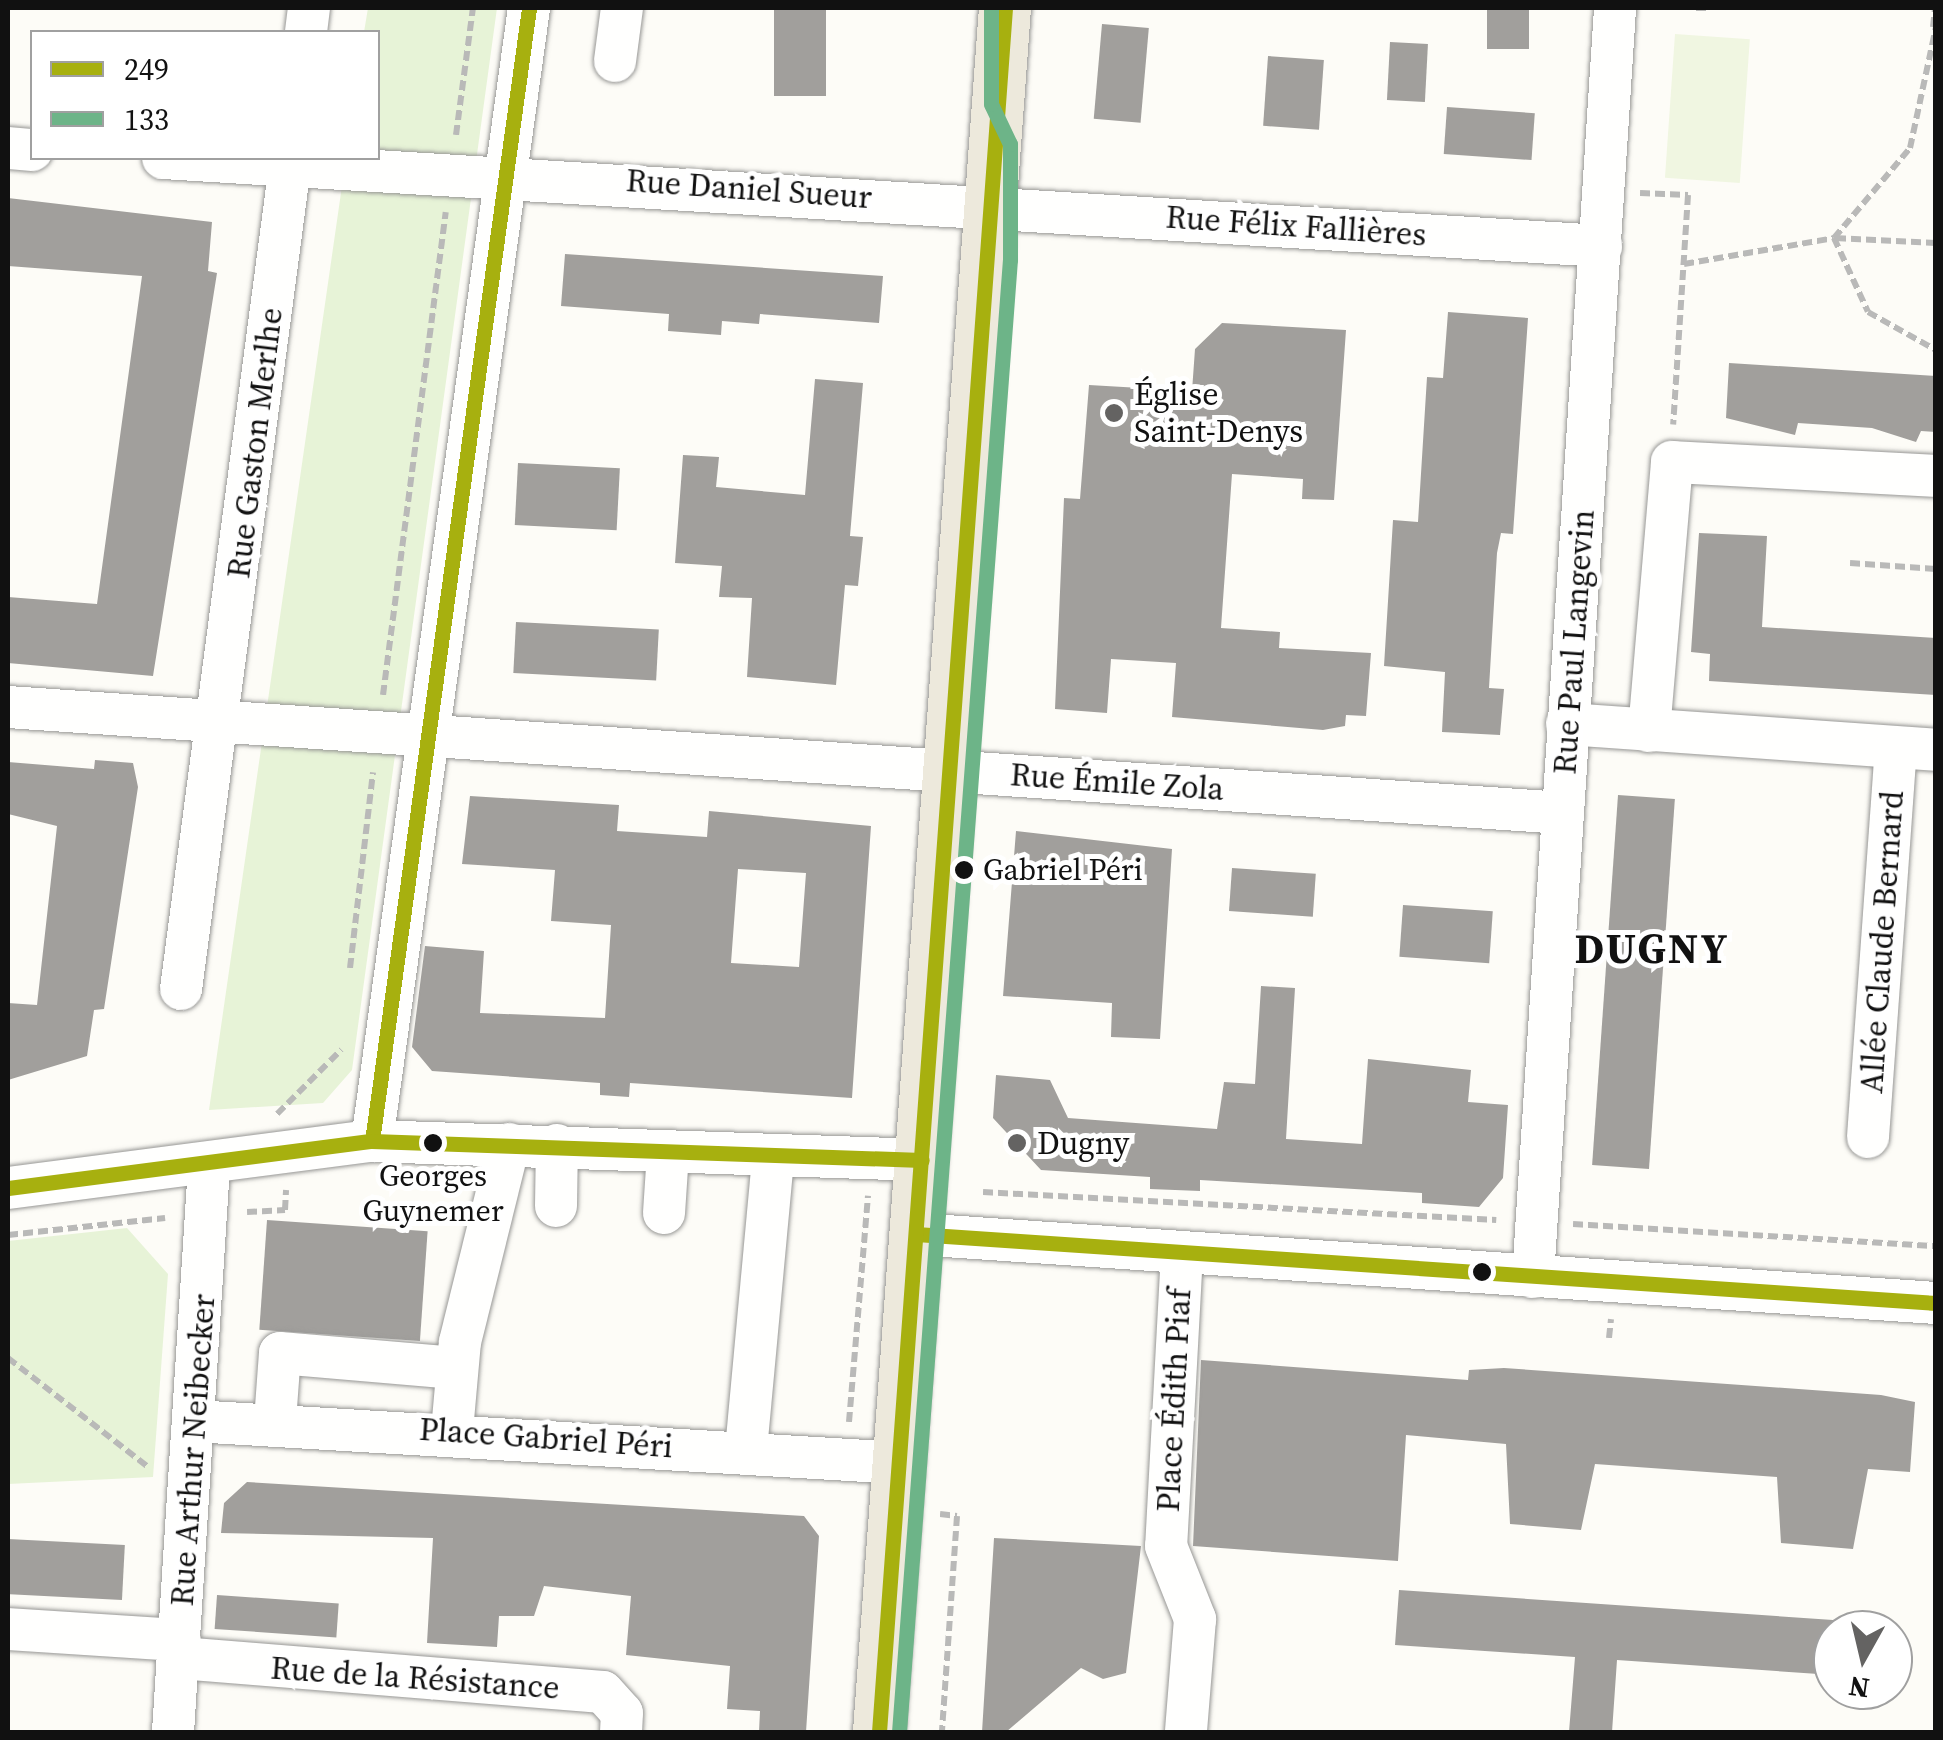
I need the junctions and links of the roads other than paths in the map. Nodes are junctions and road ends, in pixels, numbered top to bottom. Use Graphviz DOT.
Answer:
graph roads {
  1 [pos="529,8"];
  2 [pos="622,8"];
  3 [pos="971,8"];
  4 [pos="1005,8"];
  5 [pos="1615,8"];
  6 [pos="615,61"];
  7 [pos="990,146"];
  8 [pos="248,160"];
  9 [pos="290,161"];
  10 [pos="506,173"];
  11 [pos="991,204"];
  12 [pos="1601,246"];
  13 [pos="1936,476"];
  14 [pos="8,707"];
  15 [pos="221,722"];
  16 [pos="1567,724"];
  17 [pos="1649,730"];
  18 [pos="432,737"];
  19 [pos="1916,749"];
  20 [pos="954,772"];
  21 [pos="1562,813"];
  22 [pos="181,989"];
  23 [pos="1868,1137"];
  24 [pos="372,1142"];
  25 [pos="508,1144"];
  26 [pos="557,1145"];
  27 [pos="668,1153"];
  28 [pos="922,1160"];
  29 [pos="773,1161"];
  30 [pos="209,1166"];
  31 [pos="8,1188"];
  32 [pos="556,1206"];
  33 [pos="664,1214"];
  34 [pos="916,1234"];
  35 [pos="1182,1253"];
  36 [pos="1534,1277"];
  37 [pos="1936,1303"];
  38 [pos="358,1360"];
  39 [pos="456,1368"];
  40 [pos="193,1421"];
  41 [pos="276,1421"];
  42 [pos="355,1426"];
  43 [pos="452,1432"];
  44 [pos="746,1450"];
  45 [pos="900,1463"];
  46 [pos="8,1629"];
  47 [pos="180,1649"];
  48 [pos="173,1732"];
  49 [pos="621,1732"];
  50 [pos="879,1732"];
  51 [pos="1186,1732"];
  1 -- 10 [label="street"];
  2 -- 6 [label="street"];
  3 -- 7 [label="main road"];
  4 -- 7 [label="main road"];
  5 -- 12 [label="street, Rue Paul Langevin"];
  7 -- 11 [label="main road"];
  8 -- 9 [label="street"];
  9 -- 10 [label="street"];
  9 -- 15 [label="street, Rue Gaston Merlhe"];
  10 -- 11 [label="street, Rue Daniel Sueur"];
  10 -- 18 [label="street"];
  11 -- 12 [label="street, Rue Félix Fallières"];
  11 -- 20 [label="main road"];
  12 -- 16 [label="street, Rue Paul Langevin"];
  13 -- 17 [label="street"];
  14 -- 15 [label="street"];
  15 -- 18 [label="street"];
  15 -- 22 [label="street, Rue Gaston Merlhe"];
  16 -- 17 [label="street"];
  16 -- 21 [label="street, Rue Paul Langevin"];
  17 -- 19 [label="street"];
  18 -- 20 [label="street, Rue Émile Zola"];
  18 -- 24 [label="street"];
  19 -- 23 [label="street, Allée Claude Bernard"];
  20 -- 21 [label="street, Rue Émile Zola"];
  20 -- 28 [label="main road"];
  21 -- 36 [label="street, Rue Paul Langevin"];
  24 -- 25 [label="street"];
  24 -- 30 [label="street"];
  25 -- 26 [label="street"];
  25 -- 39 [label="street"];
  26 -- 27 [label="street"];
  26 -- 32 [label="street"];
  27 -- 29 [label="street"];
  27 -- 33 [label="street"];
  28 -- 29 [label="street"];
  28 -- 34 [label="main road"];
  29 -- 44 [label="street"];
  30 -- 31 [label="street"];
  30 -- 40 [label="street, Rue Arthur Neibecker"];
  34 -- 35 [label="street"];
  34 -- 45 [label="main road"];
  35 -- 36 [label="street"];
  35 -- 51 [label="street, Place Édith Piaf"];
  36 -- 37 [label="street"];
  38 -- 39 [label="street"];
  38 -- 41 [label="street"];
  38 -- 42 [label="street"];
  39 -- 43 [label="street"];
  40 -- 41 [label="street, Place Gabriel Péri"];
  40 -- 47 [label="street, Rue Arthur Neibecker"];
  41 -- 42 [label="street, Place Gabriel Péri"];
  42 -- 43 [label="street, Place Gabriel Péri"];
  43 -- 44 [label="street, Place Gabriel Péri"];
  44 -- 45 [label="street, Place Gabriel Péri"];
  45 -- 50 [label="main road"];
  46 -- 47 [label="street, Rue de la Résistance"];
  47 -- 48 [label="street, Rue Arthur Neibecker"];
  47 -- 49 [label="street, Rue de la Résistance"];
}
